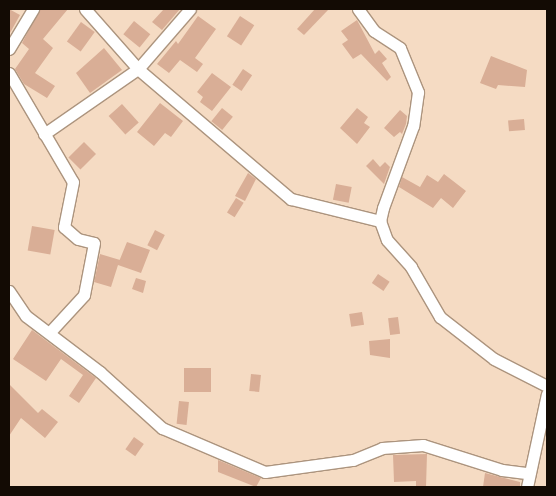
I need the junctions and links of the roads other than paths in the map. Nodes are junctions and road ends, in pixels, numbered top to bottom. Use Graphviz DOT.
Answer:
graph roads {
  1 [pos="33,9"];
  2 [pos="85,9"];
  3 [pos="190,9"];
  4 [pos="358,9"];
  5 [pos="9,49"];
  6 [pos="138,68"];
  7 [pos="9,73"];
  8 [pos="44,134"];
  9 [pos="380,221"];
  10 [pos="9,291"];
  11 [pos="50,332"];
  12 [pos="547,386"];
  13 [pos="547,394"];
  14 [pos="528,473"];
  15 [pos="527,487"];
  1 -- 5 [label="street"];
  2 -- 6 [label="street"];
  3 -- 6 [label="street"];
  4 -- 9 [label="street"];
  6 -- 8 [label="street"];
  6 -- 9 [label="street"];
  7 -- 8 [label="street"];
  8 -- 11 [label="street"];
  9 -- 12 [label="street"];
  10 -- 11 [label="street"];
  11 -- 14 [label="street"];
  13 -- 14 [label="street"];
  14 -- 15 [label="street"];
}
